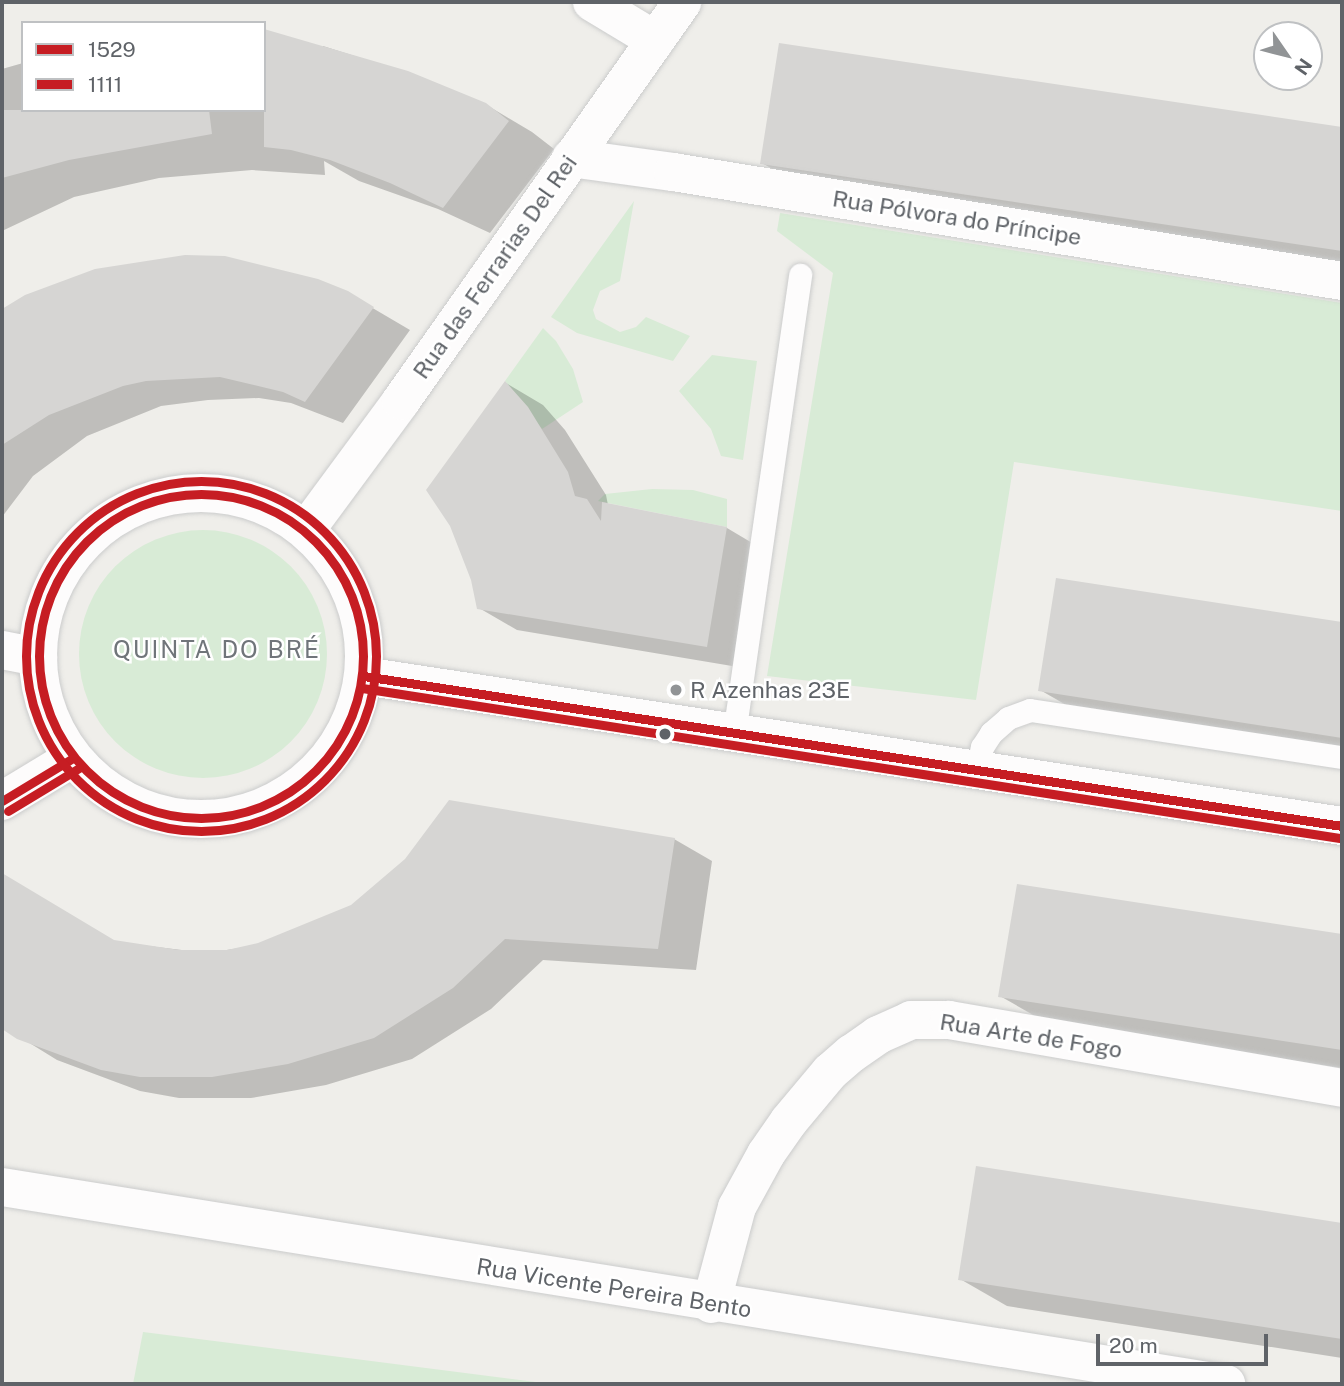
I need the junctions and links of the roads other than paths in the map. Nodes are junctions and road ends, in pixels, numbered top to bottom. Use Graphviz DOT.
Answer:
graph roads {
  1 [pos="592,2"];
  2 [pos="682,2"];
  3 [pos="655,40"];
  4 [pos="571,158"];
  5 [pos="800,275"];
  6 [pos="1342,281"];
  7 [pos="306,530"];
  8 [pos="20,653"];
  9 [pos="364,676"];
  10 [pos="734,734"];
  11 [pos="1342,757"];
  12 [pos="73,758"];
  13 [pos="977,770"];
  14 [pos="2,801"];
  15 [pos="1342,826"];
  16 [pos="1342,1088"];
  17 [pos="2,1187"];
  18 [pos="711,1304"];
  19 [pos="1226,1384"];
  1 -- 3 [label="street"];
  2 -- 3 [label="street, Rua das Ferrarias Del Rei"];
  3 -- 4 [label="street, Rua das Ferrarias Del Rei"];
  4 -- 6 [label="street, Rua Pólvora do Príncipe"];
  4 -- 7 [label="street, Rua das Ferrarias Del Rei"];
  5 -- 10 [label="lane"];
  7 -- 8 [label="street"];
  7 -- 9 [label="street"];
  8 -- 12 [label="street"];
  9 -- 10 [label="street"];
  9 -- 12 [label="street"];
  10 -- 13 [label="street"];
  11 -- 13 [label="lane"];
  12 -- 14 [label="street"];
  13 -- 15 [label="street"];
  16 -- 18 [label="street, Rua Arte de Fogo"];
  17 -- 18 [label="street, Rua Vicente Pereira Bento"];
  18 -- 19 [label="street, Rua Vicente Pereira Bento"];
}
